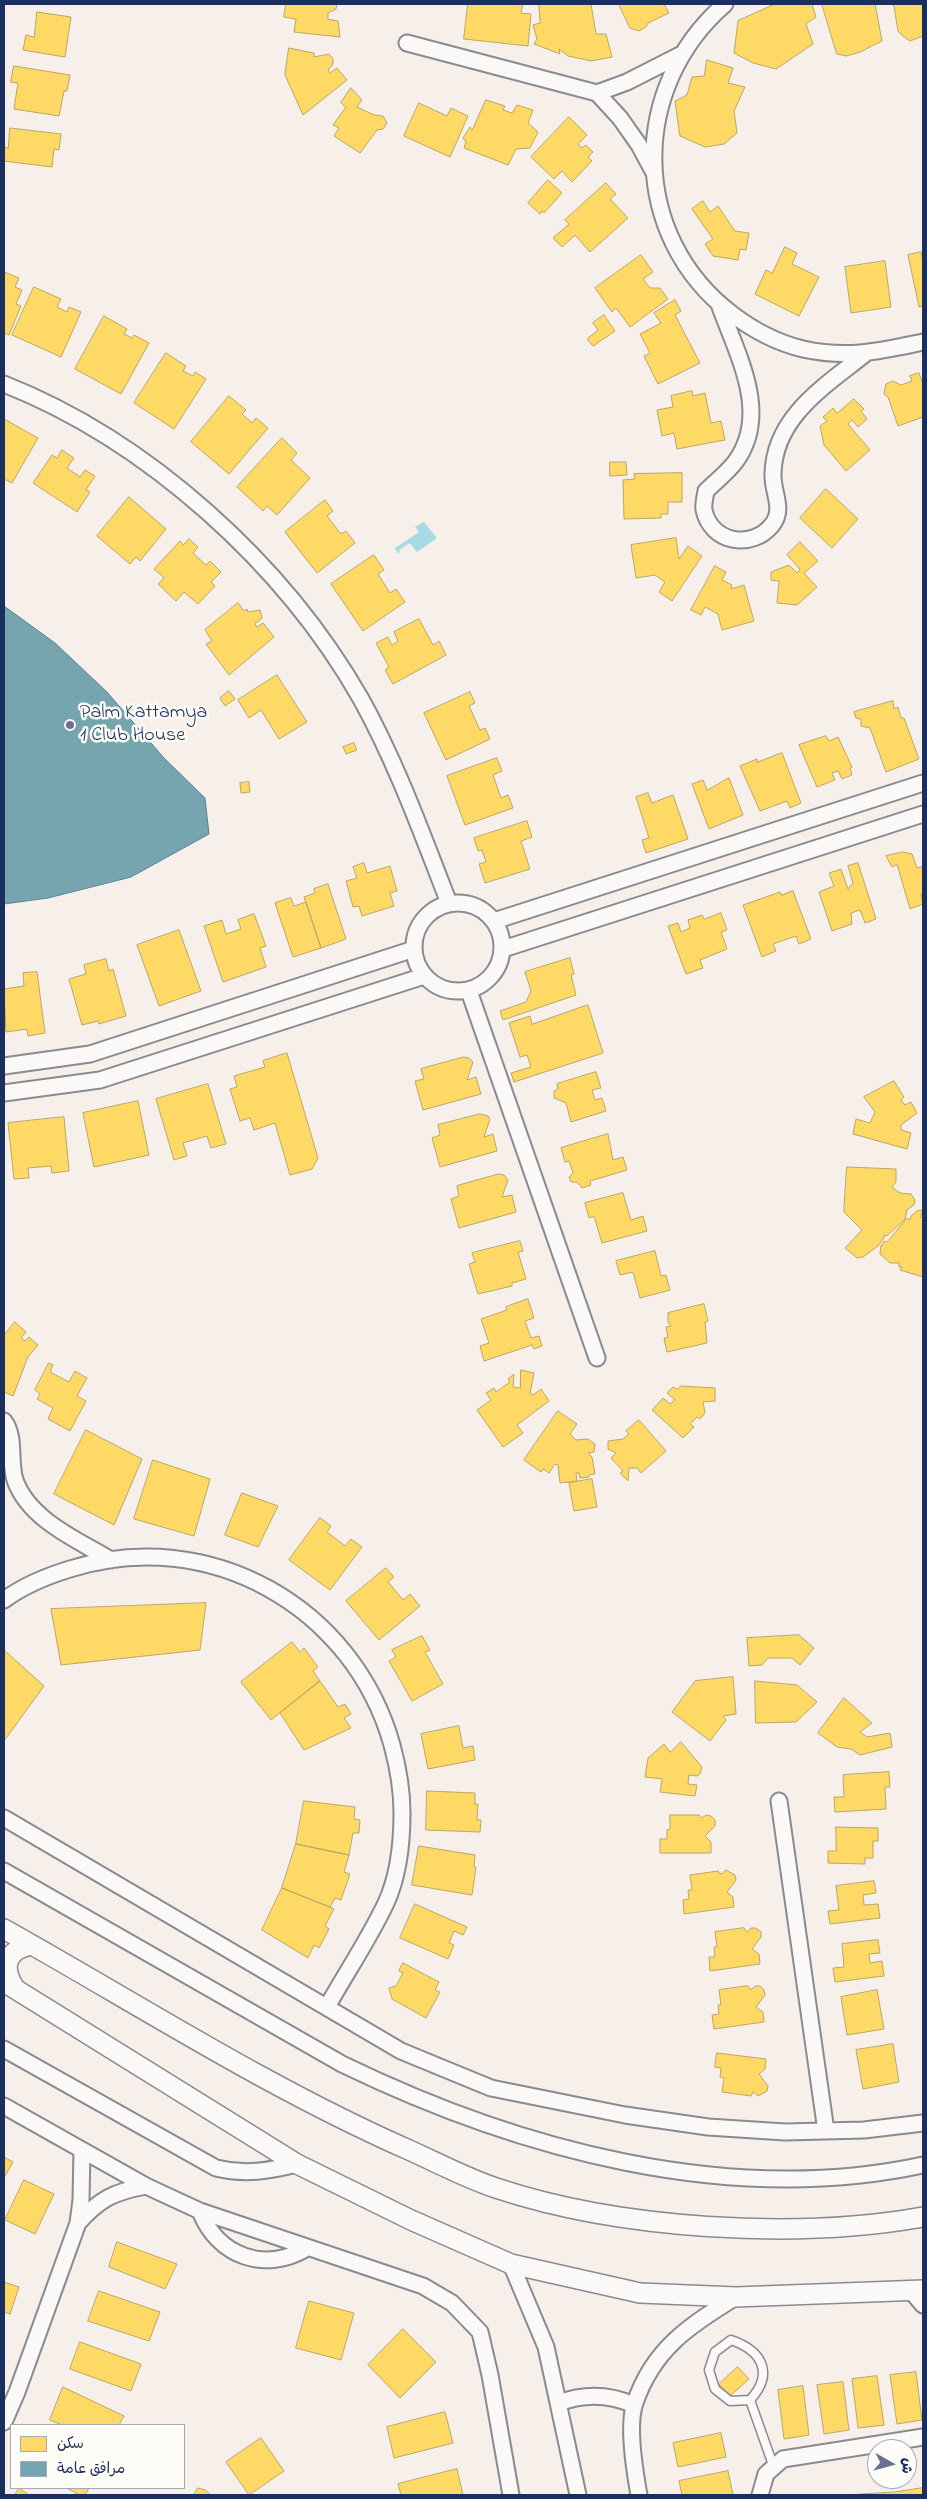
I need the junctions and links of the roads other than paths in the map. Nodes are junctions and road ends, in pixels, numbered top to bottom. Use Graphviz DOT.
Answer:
graph roads {
  1 [pos="725,4"];
  2 [pos="407,43"];
  3 [pos="683,54"];
  4 [pos="597,93"];
  5 [pos="655,175"];
  6 [pos="718,304"];
  7 [pos="923,342"];
  8 [pos="865,354"];
  9 [pos="4,384"];
  10 [pos="923,783"];
  11 [pos="923,814"];
  12 [pos="449,903"];
  13 [pos="494,921"];
  14 [pos="414,949"];
  15 [pos="503,949"];
  16 [pos="424,976"];
  17 [pos="469,991"];
  18 [pos="4,1066"];
  19 [pos="4,1093"];
  20 [pos="597,1358"];
  21 [pos="4,1421"];
  22 [pos="111,1560"];
  23 [pos="4,1600"];
  24 [pos="778,1800"];
  25 [pos="4,1818"];
  26 [pos="4,1871"];
  27 [pos="4,1929"];
  28 [pos="31,1945"];
  29 [pos="9,1985"];
  30 [pos="326,2007"];
  31 [pos="4,2049"];
  32 [pos="4,2106"];
  33 [pos="923,2123"];
  34 [pos="826,2131"];
  35 [pos="82,2150"];
  36 [pos="298,2164"];
  37 [pos="923,2165"];
  38 [pos="146,2186"];
  39 [pos="200,2211"];
  40 [pos="923,2217"];
  41 [pos="78,2223"];
  42 [pos="307,2248"];
  43 [pos="511,2264"];
  44 [pos="919,2296"];
  45 [pos="736,2297"];
  46 [pos="750,2400"];
  47 [pos="560,2403"];
  48 [pos="634,2404"];
  49 [pos="4,2422"];
  50 [pos="923,2437"];
  51 [pos="773,2465"];
  52 [pos="511,2495"];
  53 [pos="578,2495"];
  54 [pos="639,2495"];
  55 [pos="760,2495"];
  1 -- 3 [label="street"];
  2 -- 4 [label="street"];
  3 -- 4 [label="street"];
  3 -- 5 [label="street"];
  4 -- 5 [label="street"];
  5 -- 6 [label="street"];
  6 -- 8 [label="street"];
  6 -- 8 [label="street"];
  7 -- 8 [label="street"];
  9 -- 12 [label="street"];
  10 -- 13 [label="street"];
  11 -- 15 [label="street"];
  12 -- 13 [label="street"];
  12 -- 14 [label="street"];
  13 -- 15 [label="street"];
  14 -- 16 [label="street"];
  14 -- 18 [label="street"];
  15 -- 17 [label="street"];
  16 -- 17 [label="street"];
  16 -- 19 [label="street"];
  17 -- 20 [label="street"];
  21 -- 22 [label="street"];
  22 -- 23 [label="street"];
  22 -- 30 [label="street"];
  24 -- 34 [label="street"];
  25 -- 30 [label="street"];
  26 -- 37 [label="street"];
  27 -- 28 [label="street"];
  28 -- 29 [label="street"];
  28 -- 40 [label="street"];
  29 -- 36 [label="street"];
  30 -- 34 [label="street"];
  31 -- 36 [label="street"];
  32 -- 35 [label="street"];
  33 -- 34 [label="street"];
  35 -- 38 [label="street"];
  35 -- 41 [label="street"];
  36 -- 43 [label="street"];
  38 -- 39 [label="street"];
  38 -- 41 [label="street"];
  39 -- 42 [label="street"];
  39 -- 42 [label="street"];
  41 -- 49 [label="street"];
  42 -- 52 [label="street"];
  43 -- 45 [label="street"];
  43 -- 47 [label="street"];
  44 -- 45 [label="street"];
  45 -- 48 [label="street"];
  46 -- 46 [label="lane"];
  46 -- 51 [label="lane"];
  47 -- 48 [label="street"];
  47 -- 53 [label="street"];
  48 -- 54 [label="street"];
  50 -- 51 [label="street"];
  51 -- 55 [label="street"];
}
